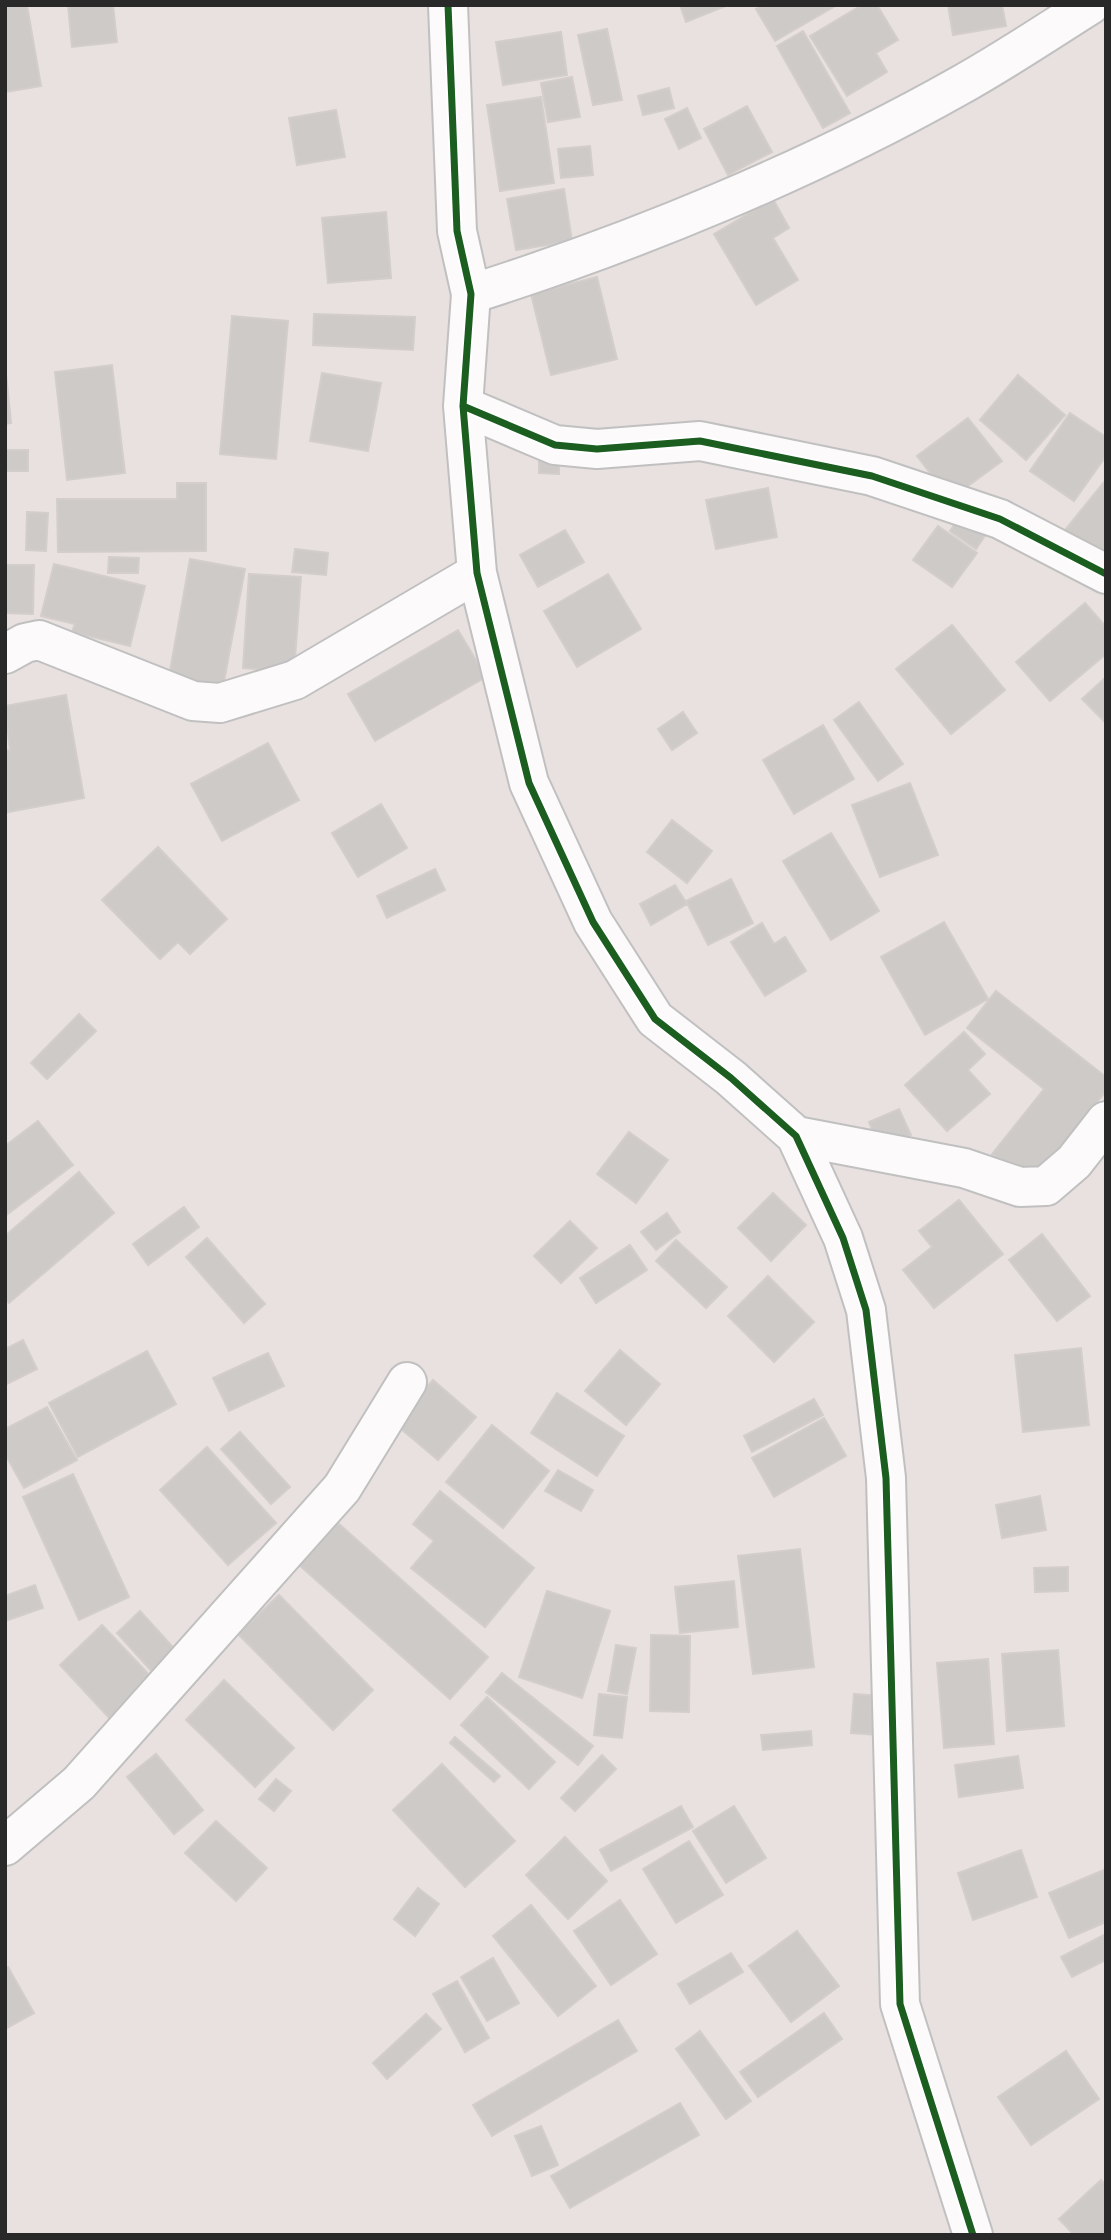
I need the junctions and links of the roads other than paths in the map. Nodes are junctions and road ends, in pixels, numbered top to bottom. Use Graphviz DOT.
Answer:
graph roads {
  1 [pos="448,5"];
  2 [pos="1090,5"];
  3 [pos="471,294"];
  4 [pos="463,406"];
  5 [pos="477,573"];
  6 [pos="1106,574"];
  7 [pos="5,654"];
  8 [pos="1106,1121"];
  9 [pos="796,1136"];
  10 [pos="407,1382"];
  11 [pos="5,1846"];
  12 [pos="973,2235"];
  1 -- 3 [label="street"];
  2 -- 3 [label="street"];
  3 -- 4 [label="street"];
  4 -- 5 [label="street"];
  4 -- 6 [label="street"];
  5 -- 7 [label="street"];
  5 -- 9 [label="street"];
  8 -- 9 [label="street"];
  9 -- 12 [label="street"];
  10 -- 11 [label="street"];
}
